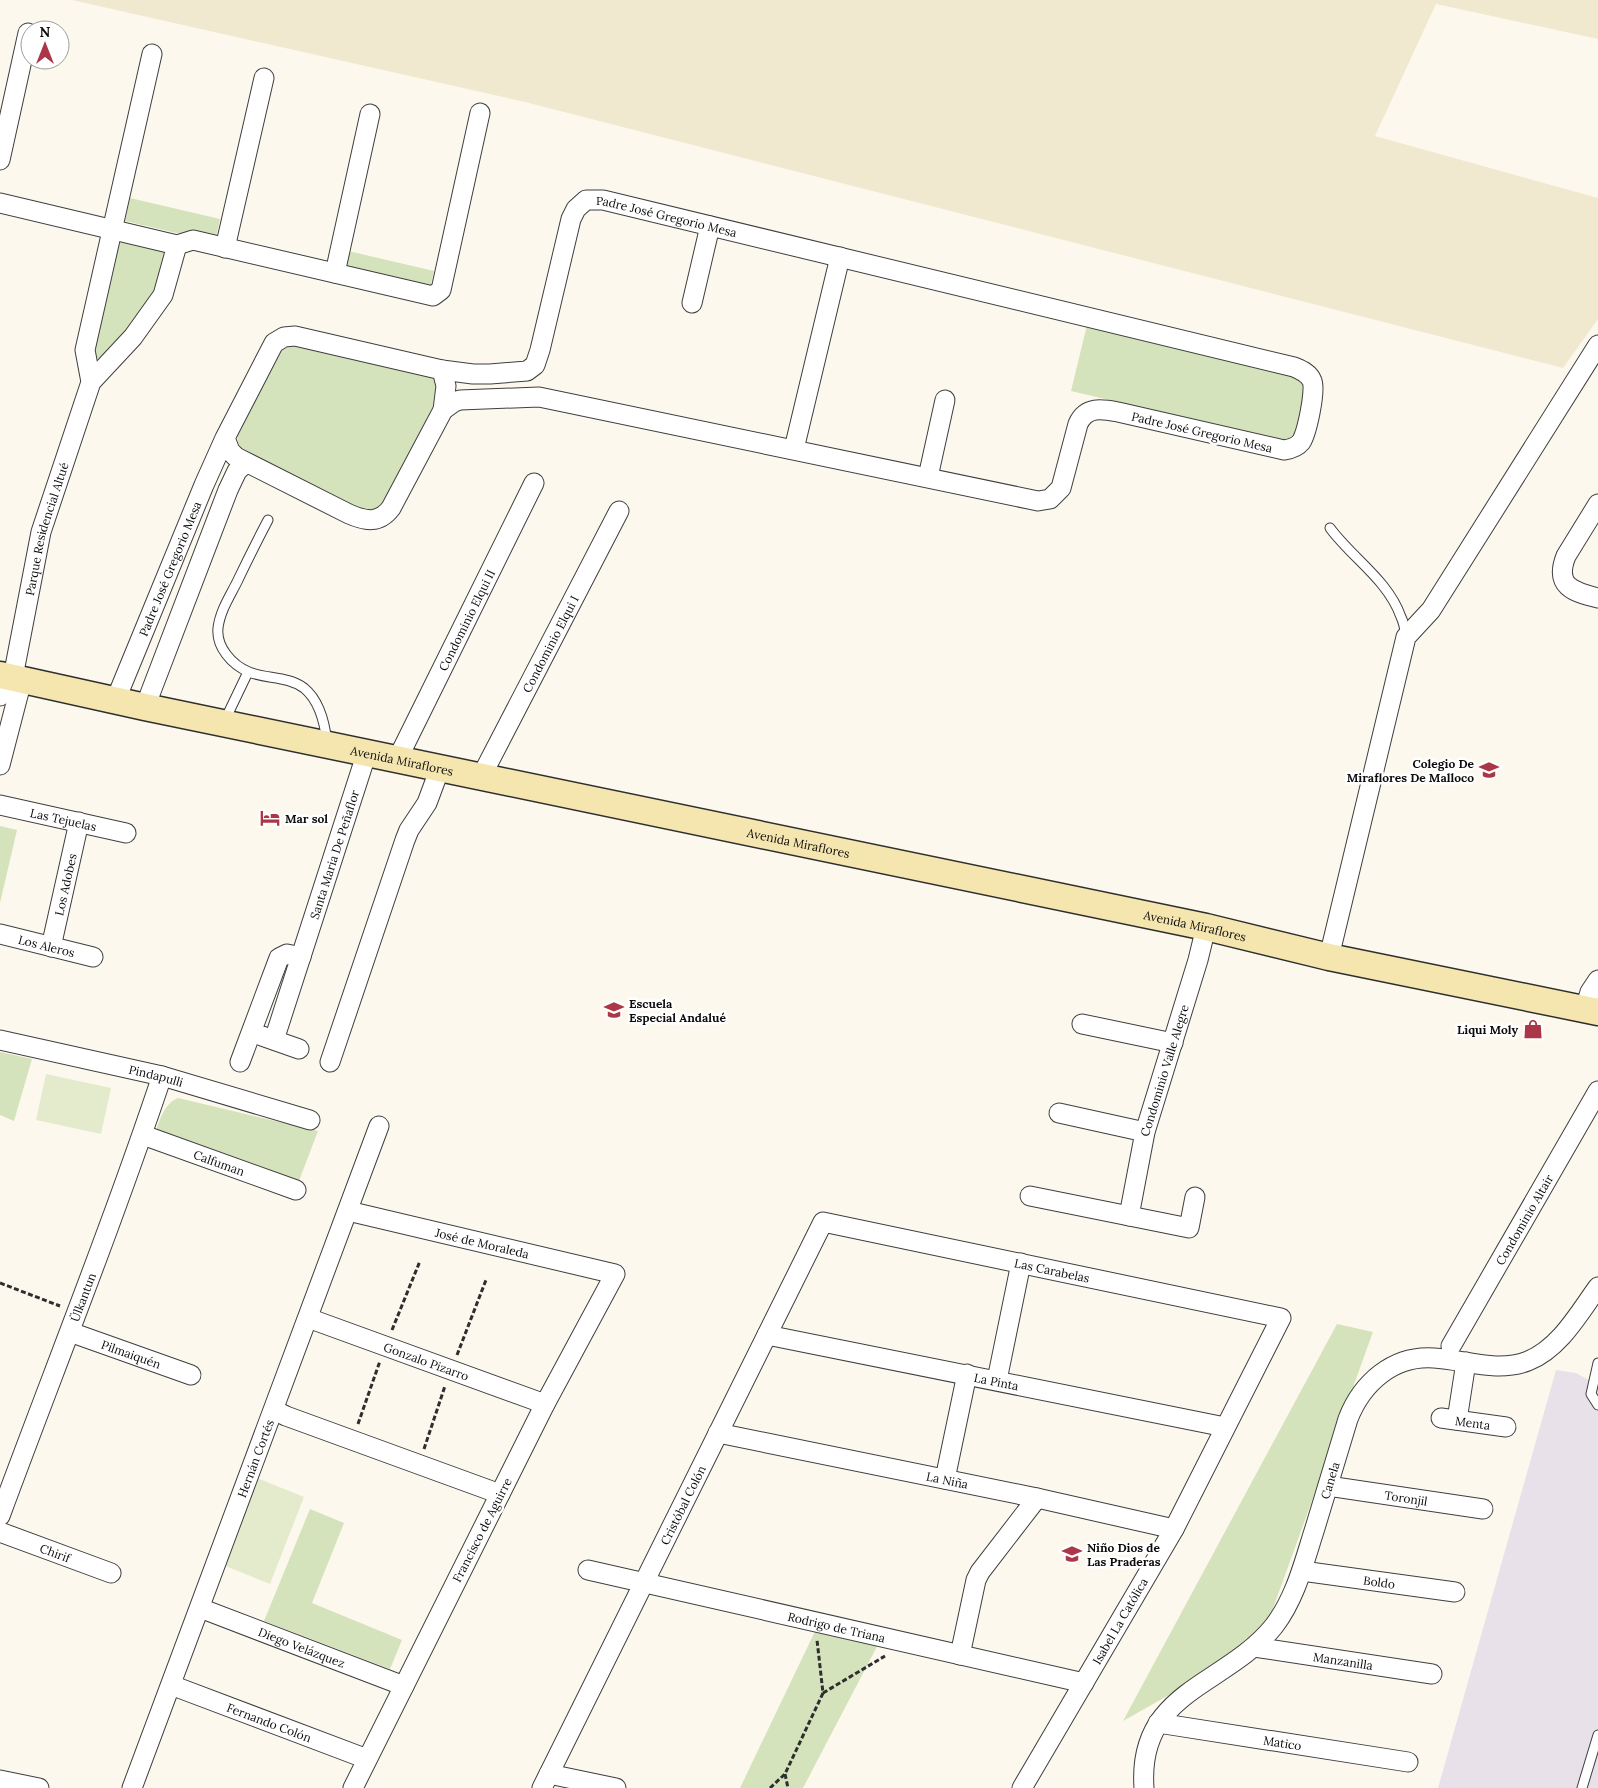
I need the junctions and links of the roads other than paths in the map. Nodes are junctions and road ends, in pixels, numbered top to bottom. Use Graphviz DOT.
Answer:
graph roads {
  1 [pos="152,54"];
  2 [pos="20,69"];
  3 [pos="264,78"];
  4 [pos="480,113"];
  5 [pos="370,114"];
  6 [pos="0,160"];
  7 [pos="0,204"];
  8 [pos="710,226"];
  9 [pos="112,230"];
  10 [pos="177,245"];
  11 [pos="225,248"];
  12 [pos="840,257"];
  13 [pos="335,273"];
  14 [pos="692,303"];
  15 [pos="1598,345"];
  16 [pos="442,370"];
  17 [pos="527,371"];
  18 [pos="91,382"];
  19 [pos="539,396"];
  20 [pos="945,400"];
  21 [pos="443,410"];
  22 [pos="225,438"];
  23 [pos="794,449"];
  24 [pos="246,463"];
  25 [pos="928,477"];
  26 [pos="534,483"];
  27 [pos="1598,504"];
  28 [pos="619,511"];
  29 [pos="268,520"];
  30 [pos="1330,528"];
  31 [pos="1598,598"];
  32 [pos="1406,637"];
  33 [pos="248,672"];
  34 [pos="8,681"];
  35 [pos="116,699"];
  36 [pos="145,707"];
  37 [pos="223,723"];
  38 [pos="328,744"];
  39 [pos="367,752"];
  40 [pos="398,758"];
  41 [pos="0,765"];
  42 [pos="440,768"];
  43 [pos="481,777"];
  44 [pos="0,804"];
  45 [pos="79,822"];
  46 [pos="126,833"];
  47 [pos="1206,927"];
  48 [pos="0,934"];
  49 [pos="51,946"];
  50 [pos="93,957"];
  51 [pos="1330,957"];
  52 [pos="301,958"];
  53 [pos="1598,980"];
  54 [pos="1592,1011"];
  55 [pos="1082,1024"];
  56 [pos="251,1032"];
  57 [pos="0,1040"];
  58 [pos="274,1040"];
  59 [pos="1173,1043"];
  60 [pos="299,1049"];
  61 [pos="240,1062"];
  62 [pos="330,1062"];
  63 [pos="162,1076"];
  64 [pos="1598,1091"];
  65 [pos="1059,1113"];
  66 [pos="310,1120"];
  67 [pos="379,1126"];
  68 [pos="1145,1132"];
  69 [pos="142,1135"];
  70 [pos="296,1190"];
  71 [pos="1030,1196"];
  72 [pos="1195,1197"];
  73 [pos="348,1211"];
  74 [pos="1129,1216"];
  75 [pos="823,1222"];
  76 [pos="1022,1263"];
  77 [pos="615,1274"];
  78 [pos="1598,1287"];
  79 [pos="308,1318"];
  80 [pos="1281,1318"];
  81 [pos="70,1332"];
  82 [pos="767,1335"];
  83 [pos="1451,1346"];
  84 [pos="1466,1362"];
  85 [pos="1598,1363"];
  86 [pos="967,1374"];
  87 [pos="191,1375"];
  88 [pos="997,1380"];
  89 [pos="545,1404"];
  90 [pos="1598,1405"];
  91 [pos="274,1410"];
  92 [pos="1225,1427"];
  93 [pos="1506,1427"];
  94 [pos="718,1433"];
  95 [pos="7,1476"];
  96 [pos="945,1479"];
  97 [pos="1328,1486"];
  98 [pos="500,1494"];
  99 [pos="1037,1498"];
  100 [pos="1483,1509"];
  101 [pos="0,1516"];
  102 [pos="1174,1529"];
  103 [pos="0,1532"];
  104 [pos="588,1570"];
  105 [pos="1302,1571"];
  106 [pos="111,1573"];
  107 [pos="644,1584"];
  108 [pos="1455,1592"];
  109 [pos="200,1608"];
  110 [pos="1254,1647"];
  111 [pos="960,1655"];
  112 [pos="1432,1674"];
  113 [pos="1084,1684"];
  114 [pos="171,1685"];
  115 [pos="404,1686"];
  116 [pos="1158,1723"];
  117 [pos="1598,1736"];
  118 [pos="367,1759"];
  119 [pos="1408,1762"];
  120 [pos="0,1780"];
  121 [pos="546,1781"];
  122 [pos="39,1788"];
  123 [pos="132,1788"];
  124 [pos="353,1788"];
  125 [pos="616,1788"];
  126 [pos="1022,1788"];
  127 [pos="1144,1788"];
  128 [pos="1582,1788"];
  1 -- 9 [label="street"];
  2 -- 6 [label="street"];
  3 -- 11 [label="street"];
  4 -- 13 [label="street"];
  5 -- 13 [label="street"];
  7 -- 9 [label="street"];
  8 -- 12 [label="street, Padre José Gregorio Mesa"];
  8 -- 14 [label="street"];
  8 -- 17 [label="street, Padre José Gregorio Mesa"];
  9 -- 10 [label="street"];
  9 -- 18 [label="street"];
  10 -- 11 [label="street"];
  10 -- 18 [label="street"];
  11 -- 13 [label="street"];
  12 -- 23 [label="street"];
  12 -- 25 [label="street, Padre José Gregorio Mesa"];
  15 -- 32 [label="street"];
  16 -- 17 [label="street, Padre José Gregorio Mesa"];
  16 -- 21 [label="street"];
  16 -- 22 [label="street, Padre José Gregorio Mesa"];
  17 -- 19 [label="street"];
  18 -- 34 [label="street, Parque Residencial Altué"];
  19 -- 21 [label="street, Padre José Gregorio Mesa"];
  19 -- 23 [label="street, Padre José Gregorio Mesa"];
  20 -- 25 [label="street"];
  21 -- 24 [label="street"];
  22 -- 24 [label="street"];
  22 -- 35 [label="street, Padre José Gregorio Mesa"];
  23 -- 25 [label="street, Padre José Gregorio Mesa"];
  24 -- 36 [label="street, Padre José Gregorio Mesa"];
  26 -- 40 [label="street, Condominio Elqui II"];
  27 -- 31 [label="street"];
  28 -- 43 [label="street, Condominio Elqui I"];
  29 -- 33 [label="lane"];
  30 -- 32 [label="lane"];
  32 -- 51 [label="street"];
  33 -- 37 [label="lane"];
  33 -- 38 [label="lane"];
  34 -- 35 [label="main road, Avenida Miraflores"];
  34 -- 41 [label="street, Parque Residencial Altué"];
  35 -- 36 [label="main road, Avenida Miraflores"];
  36 -- 37 [label="main road, Avenida Miraflores"];
  37 -- 38 [label="main road, Avenida Miraflores"];
  38 -- 39 [label="main road, Avenida Miraflores"];
  39 -- 40 [label="main road, Avenida Miraflores"];
  39 -- 52 [label="street, Santa Maria De Peñaflor"];
  40 -- 42 [label="main road, Avenida Miraflores"];
  42 -- 43 [label="main road, Avenida Miraflores"];
  42 -- 62 [label="street"];
  43 -- 47 [label="main road, Avenida Miraflores"];
  44 -- 45 [label="street, Las Tejuelas"];
  45 -- 46 [label="street, Las Tejuelas"];
  45 -- 49 [label="street, Los Adobes"];
  47 -- 51 [label="main road, Avenida Miraflores"];
  47 -- 59 [label="street, Condominio Valle Alegre"];
  48 -- 49 [label="street, Los Aleros"];
  49 -- 50 [label="street, Los Aleros"];
  51 -- 54 [label="main road, Avenida Miraflores"];
  52 -- 56 [label="street"];
  52 -- 58 [label="street, Santa Maria De Peñaflor"];
  53 -- 54 [label="street"];
  55 -- 59 [label="street"];
  56 -- 58 [label="street"];
  56 -- 61 [label="street"];
  57 -- 63 [label="street, Pindapulli"];
  58 -- 60 [label="street"];
  59 -- 68 [label="street, Condominio Valle Alegre"];
  63 -- 66 [label="street, Pindapulli"];
  63 -- 69 [label="street, Ülkantun"];
  64 -- 83 [label="street, Condominio Altair"];
  65 -- 68 [label="street"];
  67 -- 73 [label="street, Hernán Cortés"];
  68 -- 74 [label="street, Condominio Valle Alegre"];
  69 -- 70 [label="street, Calfuman"];
  69 -- 81 [label="street, Ülkantun"];
  71 -- 74 [label="street"];
  72 -- 74 [label="street"];
  73 -- 77 [label="street, José de Moraleda"];
  73 -- 79 [label="street, Hernán Cortés"];
  75 -- 76 [label="street, Las Carabelas"];
  75 -- 82 [label="street, Cristóbal Colón"];
  76 -- 80 [label="street, Las Carabelas"];
  76 -- 88 [label="street"];
  77 -- 89 [label="street, Francisco de Aguirre"];
  78 -- 84 [label="street, Canela"];
  79 -- 89 [label="street, Gonzalo Pizarro"];
  79 -- 91 [label="street, Hernán Cortés"];
  80 -- 92 [label="street, Isabel La Católica"];
  81 -- 87 [label="street, Pilmaiquén"];
  81 -- 95 [label="street, Ülkantun"];
  82 -- 86 [label="street, La Pinta"];
  82 -- 94 [label="street, Cristóbal Colón"];
  84 -- 93 [label="street, Menta"];
  84 -- 97 [label="street, Canela"];
  85 -- 90 [label="lane"];
  86 -- 88 [label="street, La Pinta"];
  86 -- 96 [label="street"];
  88 -- 92 [label="street, La Pinta"];
  89 -- 98 [label="street, Francisco de Aguirre"];
  91 -- 98 [label="street"];
  91 -- 109 [label="street, Hernán Cortés"];
  92 -- 102 [label="street, Isabel La Católica"];
  94 -- 96 [label="street, La Niña"];
  94 -- 107 [label="street, Cristóbal Colón"];
  95 -- 101 [label="street, Ülkantun"];
  96 -- 99 [label="street, La Niña"];
  97 -- 100 [label="street, Toronjil"];
  97 -- 105 [label="street, Canela"];
  98 -- 115 [label="street, Francisco de Aguirre"];
  99 -- 102 [label="street, La Niña"];
  99 -- 111 [label="street"];
  102 -- 113 [label="street, Isabel La Católica"];
  103 -- 106 [label="street, Chirif"];
  104 -- 107 [label="street, Rodrigo de Triana"];
  105 -- 108 [label="street, Boldo"];
  105 -- 110 [label="street, Canela"];
  107 -- 111 [label="street, Rodrigo de Triana"];
  107 -- 121 [label="street, Cristóbal Colón"];
  109 -- 114 [label="street, Hernán Cortés"];
  109 -- 115 [label="street, Diego Velázquez"];
  110 -- 112 [label="street, Manzanilla"];
  110 -- 116 [label="street, Canela"];
  111 -- 113 [label="street, Rodrigo de Triana"];
  113 -- 126 [label="street, Isabel La Católica"];
  114 -- 118 [label="street, Fernando Colón"];
  114 -- 123 [label="street, Hernán Cortés"];
  115 -- 118 [label="street, Francisco de Aguirre"];
  116 -- 119 [label="street, Matico"];
  116 -- 127 [label="street, Canela"];
  117 -- 128 [label="lane"];
  118 -- 124 [label="street, Francisco de Aguirre"];
  120 -- 122 [label="street"];
  121 -- 125 [label="street"];
}
